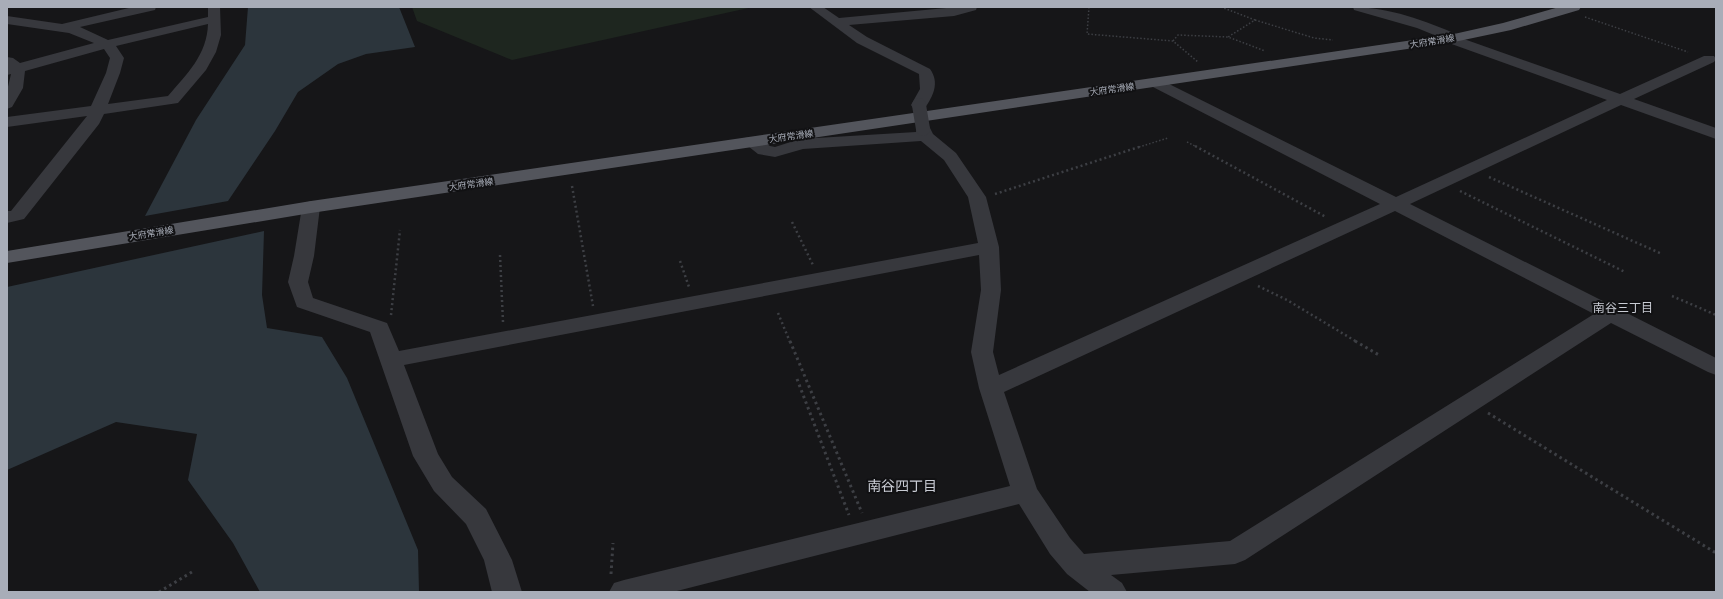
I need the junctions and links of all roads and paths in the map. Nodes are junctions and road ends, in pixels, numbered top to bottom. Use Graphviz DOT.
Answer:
graph roads {
  1 [pos="148,7"];
  2 [pos="815,7"];
  3 [pos="971,7"];
  4 [pos="1089,7"];
  5 [pos="1221,7"];
  6 [pos="1359,7"];
  7 [pos="1568,8"];
  8 [pos="214,13"];
  9 [pos="7,20"];
  10 [pos="1255,20"];
  11 [pos="835,22"];
  12 [pos="64,27"];
  13 [pos="1228,37"];
  14 [pos="1453,39"];
  15 [pos="1337,40"];
  16 [pos="1173,41"];
  17 [pos="107,44"];
  18 [pos="1709,59"];
  19 [pos="1199,62"];
  20 [pos="1275,65"];
  21 [pos="11,67"];
  22 [pos="1156,83"];
  23 [pos="1620,99"];
  24 [pos="7,104"];
  25 [pos="98,111"];
  26 [pos="7,122"];
  27 [pos="924,132"];
  28 [pos="1716,134"];
  29 [pos="1168,138"];
  30 [pos="751,142"];
  31 [pos="1187,142"];
  32 [pos="1471,169"];
  33 [pos="1442,183"];
  34 [pos="572,186"];
  35 [pos="978,197"];
  36 [pos="1396,204"];
  37 [pos="311,207"];
  38 [pos="7,217"];
  39 [pos="792,222"];
  40 [pos="1344,228"];
  41 [pos="400,230"];
  42 [pos="989,247"];
  43 [pos="1662,254"];
  44 [pos="500,255"];
  45 [pos="7,257"];
  46 [pos="680,260"];
  47 [pos="1625,272"];
  48 [pos="1238,276"];
  49 [pos="820,279"];
  50 [pos="1672,296"];
  51 [pos="694,303"];
  52 [pos="778,313"];
  53 [pos="1611,313"];
  54 [pos="1716,315"];
  55 [pos="596,321"];
  56 [pos="379,328"];
  57 [pos="504,339"];
  58 [pos="1379,356"];
  59 [pos="392,360"];
  60 [pos="1716,367"];
  61 [pos="797,379"];
  62 [pos="991,388"];
  63 [pos="1472,403"];
  64 [pos="1025,492"];
  65 [pos="863,532"];
  66 [pos="613,543"];
  67 [pos="1716,554"];
  68 [pos="1077,566"];
  69 [pos="192,572"];
  70 [pos="618,585"];
  71 [pos="159,592"];
  72 [pos="507,592"];
  73 [pos="1112,592"];
  1 -- 12 [label="street"];
  2 -- 11 [label="street"];
  3 -- 11 [label="street"];
  4 -- 16 [label="path"];
  5 -- 10 [label="path"];
  6 -- 14 [label="street"];
  7 -- 14 [label="main road, 大府常滑線"];
  7 -- 18 [label="path"];
  8 -- 17 [label="street"];
  8 -- 25 [label="street"];
  9 -- 12 [label="street"];
  10 -- 13 [label="path"];
  10 -- 15 [label="path"];
  11 -- 27 [label="street, bridge"];
  12 -- 17 [label="street"];
  13 -- 16 [label="path"];
  13 -- 20 [label="path"];
  14 -- 20 [label="main road, 大府常滑線"];
  14 -- 23 [label="street"];
  16 -- 19 [label="path"];
  17 -- 21 [label="street"];
  17 -- 25 [label="street"];
  18 -- 23 [label="street"];
  20 -- 22 [label="main road, 大府常滑線"];
  21 -- 24 [label="street"];
  22 -- 30 [label="main road, 大府常滑線"];
  22 -- 36 [label="street"];
  23 -- 28 [label="street"];
  23 -- 32 [label="street"];
  25 -- 26 [label="street"];
  25 -- 38 [label="street"];
  27 -- 30 [label="street"];
  27 -- 35 [label="street"];
  29 -- 35 [label="path"];
  30 -- 37 [label="main road, 大府常滑線"];
  31 -- 40 [label="path"];
  32 -- 33 [label="street"];
  32 -- 43 [label="path"];
  33 -- 36 [label="street"];
  33 -- 47 [label="path"];
  34 -- 55 [label="path"];
  35 -- 42 [label="street"];
  36 -- 40 [label="street"];
  36 -- 53 [label="street"];
  37 -- 45 [label="main road, 大府常滑線"];
  37 -- 56 [label="street"];
  39 -- 49 [label="path"];
  40 -- 48 [label="street"];
  41 -- 56 [label="path"];
  42 -- 49 [label="street"];
  42 -- 62 [label="street"];
  44 -- 57 [label="path"];
  46 -- 51 [label="path"];
  48 -- 58 [label="path"];
  48 -- 62 [label="street"];
  49 -- 51 [label="street"];
  50 -- 54 [label="path"];
  51 -- 55 [label="street"];
  52 -- 65 [label="path"];
  53 -- 60 [label="street"];
  53 -- 63 [label="street"];
  55 -- 57 [label="street"];
  56 -- 59 [label="street"];
  57 -- 59 [label="street"];
  59 -- 72 [label="street"];
  61 -- 65 [label="path"];
  62 -- 64 [label="street"];
  63 -- 67 [label="path"];
  63 -- 68 [label="street"];
  64 -- 65 [label="street"];
  64 -- 68 [label="street"];
  65 -- 70 [label="street"];
  66 -- 70 [label="path"];
  68 -- 73 [label="street"];
  69 -- 71 [label="path"];
}
